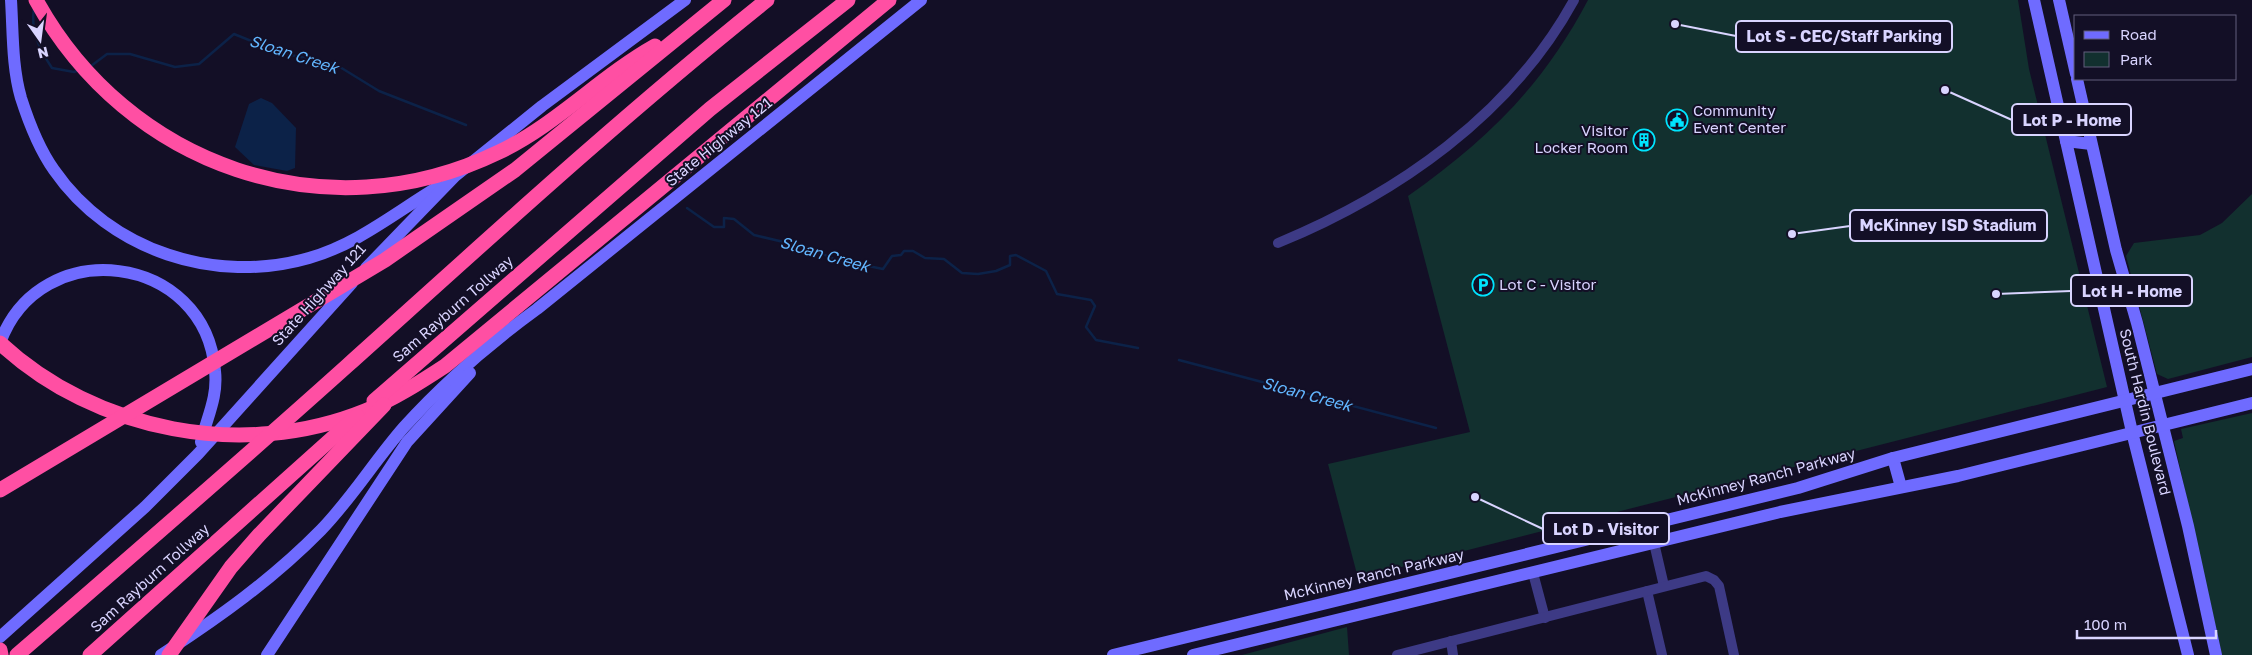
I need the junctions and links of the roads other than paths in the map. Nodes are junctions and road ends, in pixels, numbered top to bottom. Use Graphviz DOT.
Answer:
graph roads {
  1 [pos="11,0"];
  2 [pos="36,0"];
  3 [pos="684,0"];
  4 [pos="724,0"];
  5 [pos="767,0"];
  6 [pos="848,0"];
  7 [pos="889,0"];
  8 [pos="921,0"];
  9 [pos="1574,0"];
  10 [pos="2034,0"];
  11 [pos="2059,0"];
  12 [pos="706,14"];
  13 [pos="2074,65"];
  14 [pos="2077,80"];
  15 [pos="2066,141"];
  16 [pos="2092,144"];
  17 [pos="2069,156"];
  18 [pos="455,176"];
  19 [pos="1278,243"];
  20 [pos="537,309"];
  21 [pos="444,342"];
  22 [pos="0,343"];
  23 [pos="2252,369"];
  24 [pos="2154,392"];
  25 [pos="2124,400"];
  26 [pos="2252,403"];
  27 [pos="2162,425"];
  28 [pos="2132,432"];
  29 [pos="198,454"];
  30 [pos="1893,458"];
  31 [pos="1901,487"];
  32 [pos="0,490"];
  33 [pos="1650,525"];
  34 [pos="1654,543"];
  35 [pos="1533,573"];
  36 [pos="1664,586"];
  37 [pos="1647,590"];
  38 [pos="1545,618"];
  39 [pos="0,637"];
  40 [pos="1451,641"];
  41 [pos="0,650"];
  42 [pos="1,655"];
  43 [pos="17,655"];
  44 [pos="90,655"];
  45 [pos="160,655"];
  46 [pos="169,655"];
  47 [pos="267,655"];
  48 [pos="1113,655"];
  49 [pos="1193,655"];
  50 [pos="1397,655"];
  51 [pos="1453,655"];
  52 [pos="1662,655"];
  53 [pos="1734,655"];
  54 [pos="2188,655"];
  55 [pos="2216,655"];
  1 -- 18 [label="main road"];
  2 -- 12 [label="highway"];
  3 -- 18 [label="main road, State Highway 121"];
  4 -- 12 [label="highway"];
  5 -- 43 [label="highway, Sam Rayburn Tollway"];
  6 -- 21 [label="highway, Sam Rayburn Tollway"];
  7 -- 22 [label="highway"];
  8 -- 20 [label="main road, State Highway 121"];
  9 -- 19 [label="street"];
  10 -- 15 [label="main road, South Hardin Boulevard"];
  11 -- 13 [label="main road"];
  12 -- 32 [label="highway"];
  14 -- 16 [label="main road, South Hardin Boulevard"];
  15 -- 16 [label="main road"];
  15 -- 17 [label="main road, South Hardin Boulevard"];
  16 -- 17 [label="main road"];
  16 -- 24 [label="main road, South Hardin Boulevard"];
  17 -- 25 [label="main road, South Hardin Boulevard"];
  18 -- 29 [label="main road, State Highway 121"];
  20 -- 45 [label="main road"];
  20 -- 47 [label="main road"];
  21 -- 44 [label="highway, Sam Rayburn Tollway"];
  21 -- 46 [label="highway"];
  22 -- 29 [label="main road"];
  23 -- 24 [label="main road, McKinney Ranch Parkway"];
  24 -- 25 [label="main road, McKinney Ranch Parkway"];
  24 -- 27 [label="main road, South Hardin Boulevard"];
  25 -- 28 [label="main road, South Hardin Boulevard"];
  25 -- 30 [label="main road, McKinney Ranch Parkway"];
  26 -- 27 [label="main road"];
  27 -- 28 [label="main road"];
  27 -- 55 [label="main road, South Hardin Boulevard"];
  28 -- 31 [label="main road"];
  28 -- 54 [label="main road, South Hardin Boulevard"];
  29 -- 39 [label="main road, State Highway 121"];
  30 -- 31 [label="main road"];
  30 -- 33 [label="main road, McKinney Ranch Parkway"];
  31 -- 34 [label="main road"];
  33 -- 34 [label="main road"];
  33 -- 48 [label="main road, McKinney Ranch Parkway"];
  34 -- 35 [label="main road"];
  34 -- 36 [label="street"];
  35 -- 38 [label="street"];
  35 -- 49 [label="main road"];
  36 -- 37 [label="street"];
  36 -- 53 [label="street"];
  37 -- 38 [label="street"];
  37 -- 52 [label="street"];
  38 -- 40 [label="street"];
  40 -- 50 [label="street"];
  40 -- 51 [label="street"];
  41 -- 42 [label="highway"];
}
